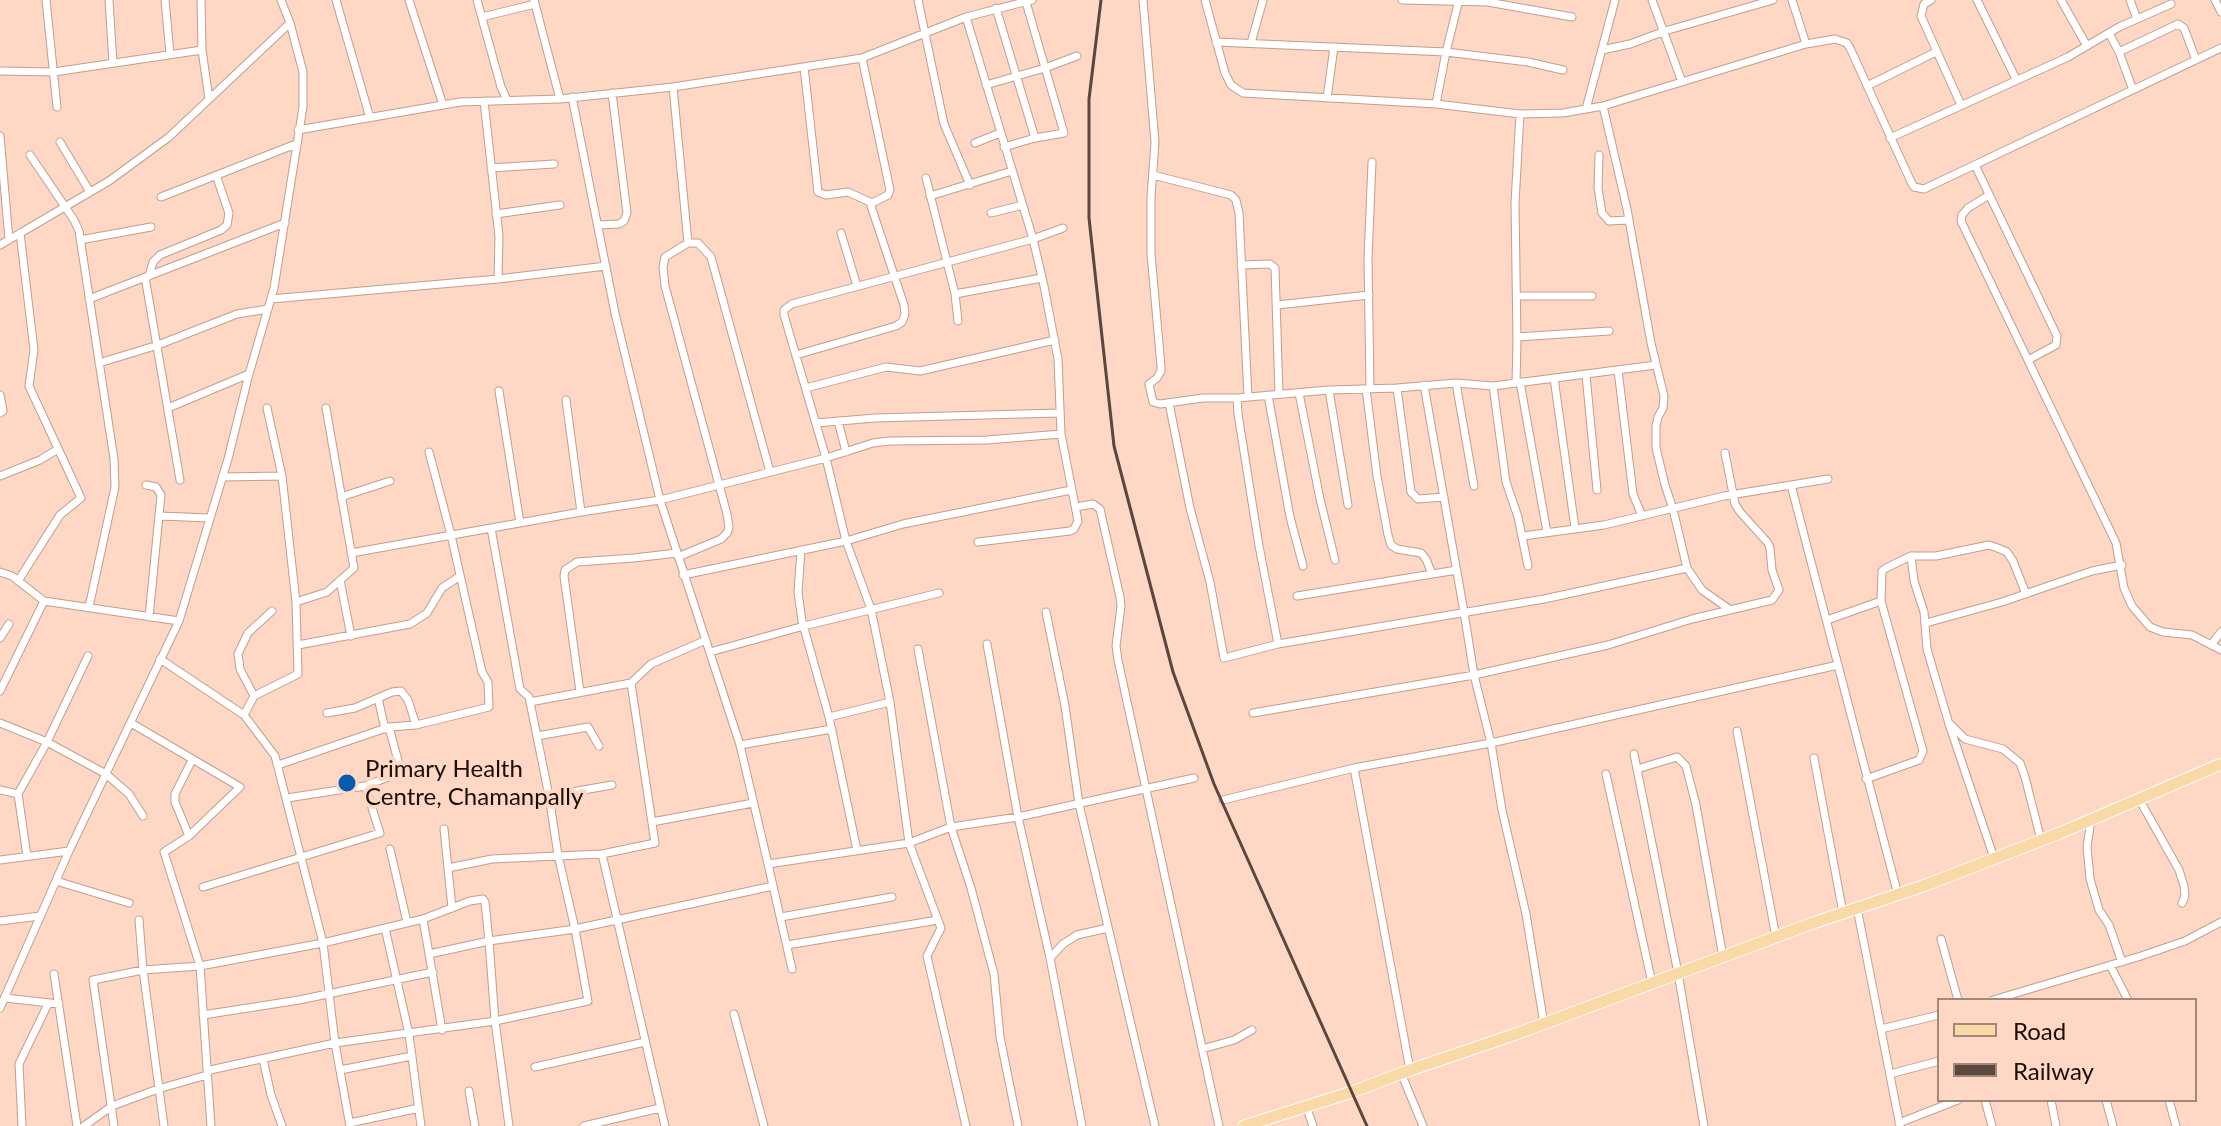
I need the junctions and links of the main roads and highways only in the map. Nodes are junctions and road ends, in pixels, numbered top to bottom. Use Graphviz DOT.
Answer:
graph roads {
  1 [pos="2221,764"];
  2 [pos="1244,1126"];
  1 -- 2 [label="main road"];
}
